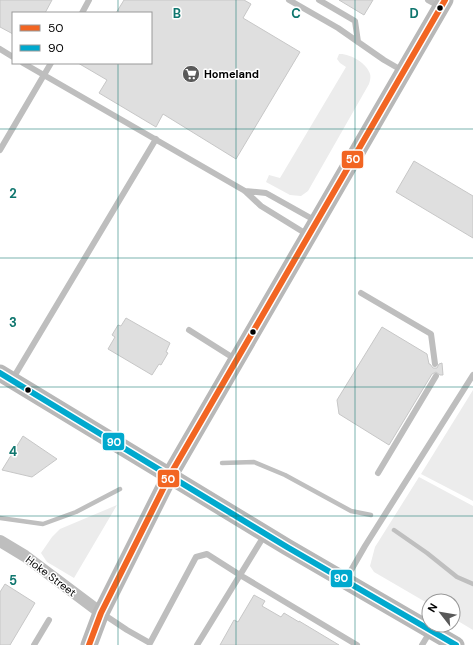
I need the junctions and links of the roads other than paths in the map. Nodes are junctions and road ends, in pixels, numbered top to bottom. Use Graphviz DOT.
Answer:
graph roads {
  1 [pos="90,0"];
  2 [pos="289,0"];
  3 [pos="319,0"];
  4 [pos="438,2"];
  5 [pos="83,12"];
  6 [pos="358,42"];
  7 [pos="0,49"];
  8 [pos="12,56"];
  9 [pos="25,64"];
  10 [pos="51,64"];
  11 [pos="404,71"];
  12 [pos="44,76"];
  13 [pos="156,139"];
  14 [pos="0,150"];
  15 [pos="245,191"];
  16 [pos="313,228"];
  17 [pos="361,293"];
  18 [pos="189,330"];
  19 [pos="237,360"];
  20 [pos="435,364"];
  21 [pos="473,375"];
  22 [pos="6,376"];
  23 [pos="436,376"];
  24 [pos="378,473"];
  25 [pos="170,475"];
  26 [pos="265,534"];
  27 [pos="0,541"];
  28 [pos="240,575"];
  29 [pos="345,580"];
  30 [pos="101,613"];
  31 [pos="49,620"];
  32 [pos="421,624"];
  33 [pos="429,633"];
  34 [pos="436,633"];
  35 [pos="152,644"];
  36 [pos="34,645"];
  37 [pos="89,645"];
  38 [pos="197,645"];
  39 [pos="357,645"];
  40 [pos="422,645"];
  41 [pos="456,645"];
  1 -- 5 [label="lane"];
  2 -- 6 [label="lane"];
  3 -- 6 [label="lane"];
  4 -- 11 [label="main road"];
  6 -- 11 [label="lane"];
  7 -- 8 [label="lane"];
  9 -- 12 [label="lane"];
  10 -- 12 [label="lane"];
  11 -- 16 [label="main road"];
  12 -- 13 [label="lane"];
  12 -- 14 [label="lane"];
  13 -- 15 [label="lane"];
  13 -- 22 [label="lane"];
  15 -- 16 [label="lane"];
  15 -- 16 [label="lane"];
  16 -- 19 [label="main road"];
  17 -- 20 [label="lane"];
  18 -- 19 [label="lane"];
  19 -- 25 [label="main road"];
  21 -- 29 [label="lane"];
  22 -- 25 [label="main road"];
  23 -- 24 [label="lane"];
  25 -- 26 [label="main road"];
  25 -- 30 [label="main road"];
  26 -- 28 [label="lane"];
  26 -- 29 [label="main road"];
  27 -- 30 [label="street, Hoke Street"];
  28 -- 35 [label="lane"];
  28 -- 38 [label="lane"];
  28 -- 39 [label="lane"];
  29 -- 32 [label="main road"];
  30 -- 35 [label="lane"];
  30 -- 37 [label="main road"];
  31 -- 36 [label="lane"];
  33 -- 40 [label="lane"];
  34 -- 41 [label="main road"];
}
